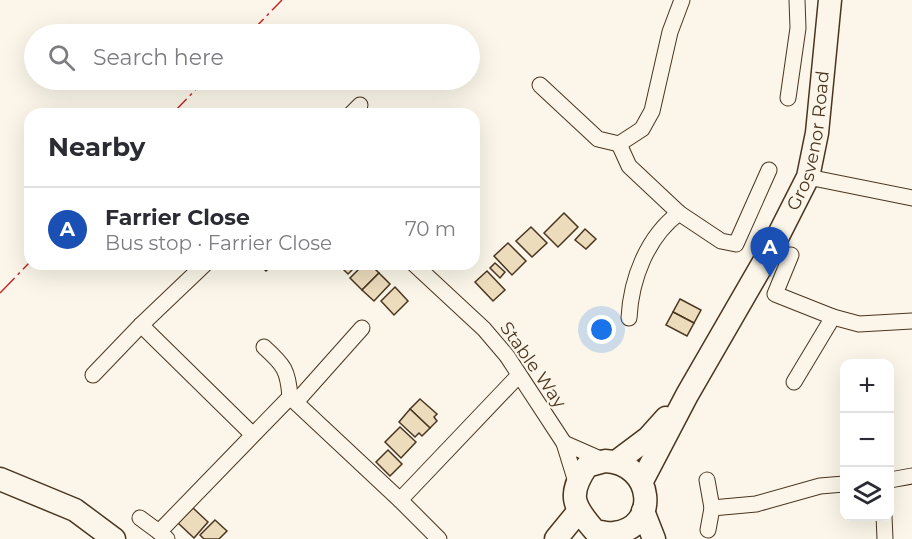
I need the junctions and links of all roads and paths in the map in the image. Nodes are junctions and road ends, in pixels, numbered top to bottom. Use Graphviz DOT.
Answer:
graph roads {
  1 [pos="681,0"];
  2 [pos="797,0"];
  3 [pos="830,0"];
  4 [pos="540,85"];
  5 [pos="788,98"];
  6 [pos="619,144"];
  7 [pos="769,170"];
  8 [pos="808,177"];
  9 [pos="912,198"];
  10 [pos="679,213"];
  11 [pos="791,255"];
  12 [pos="199,270"];
  13 [pos="420,270"];
  14 [pos="833,317"];
  15 [pos="629,318"];
  16 [pos="912,321"];
  17 [pos="141,324"];
  18 [pos="362,328"];
  19 [pos="264,347"];
  20 [pos="93,375"];
  21 [pos="519,375"];
  22 [pos="794,382"];
  23 [pos="687,395"];
  24 [pos="293,399"];
  25 [pos="252,434"];
  26 [pos="564,443"];
  27 [pos="611,461"];
  28 [pos="912,476"];
  29 [pos="0,479"];
  30 [pos="894,479"];
  31 [pos="707,480"];
  32 [pos="642,481"];
  33 [pos="576,482"];
  34 [pos="840,484"];
  35 [pos="400,500"];
  36 [pos="712,508"];
  37 [pos="643,511"];
  38 [pos="578,512"];
  39 [pos="141,518"];
  40 [pos="884,521"];
  41 [pos="708,530"];
  42 [pos="612,534"];
  43 [pos="163,536"];
  44 [pos="114,539"];
  45 [pos="439,539"];
  46 [pos="556,539"];
  47 [pos="573,539"];
  48 [pos="654,539"];
  49 [pos="885,539"];
  1 -- 6 [label="street"];
  2 -- 5 [label="street"];
  3 -- 8 [label="street, Grosvenor Road"];
  4 -- 6 [label="street"];
  6 -- 10 [label="street"];
  7 -- 10 [label="street"];
  8 -- 9 [label="street"];
  8 -- 23 [label="street, Grosvenor Road"];
  10 -- 15 [label="street"];
  11 -- 14 [label="street"];
  12 -- 17 [label="street"];
  13 -- 21 [label="street, Stable Way"];
  14 -- 16 [label="street"];
  14 -- 22 [label="street"];
  17 -- 20 [label="street"];
  17 -- 25 [label="street"];
  18 -- 24 [label="street"];
  19 -- 24 [label="street"];
  21 -- 26 [label="street, Stable Way"];
  21 -- 35 [label="street"];
  23 -- 27 [label="street, Grosvenor Road"];
  23 -- 32 [label="street, Grosvenor Road"];
  24 -- 25 [label="street"];
  24 -- 35 [label="street"];
  25 -- 43 [label="street"];
  26 -- 27 [label="street"];
  26 -- 33 [label="street, Stable Way"];
  27 -- 32 [label="street"];
  27 -- 33 [label="street"];
  28 -- 30 [label="street"];
  29 -- 44 [label="street"];
  31 -- 36 [label="street"];
  32 -- 37 [label="street"];
  33 -- 38 [label="street"];
  34 -- 36 [label="street"];
  35 -- 45 [label="street"];
  36 -- 41 [label="street"];
  37 -- 42 [label="street"];
  37 -- 48 [label="street"];
  38 -- 42 [label="street"];
  38 -- 46 [label="street"];
  39 -- 43 [label="street"];
  40 -- 49 [label="street"];
  42 -- 47 [label="street"];
}
